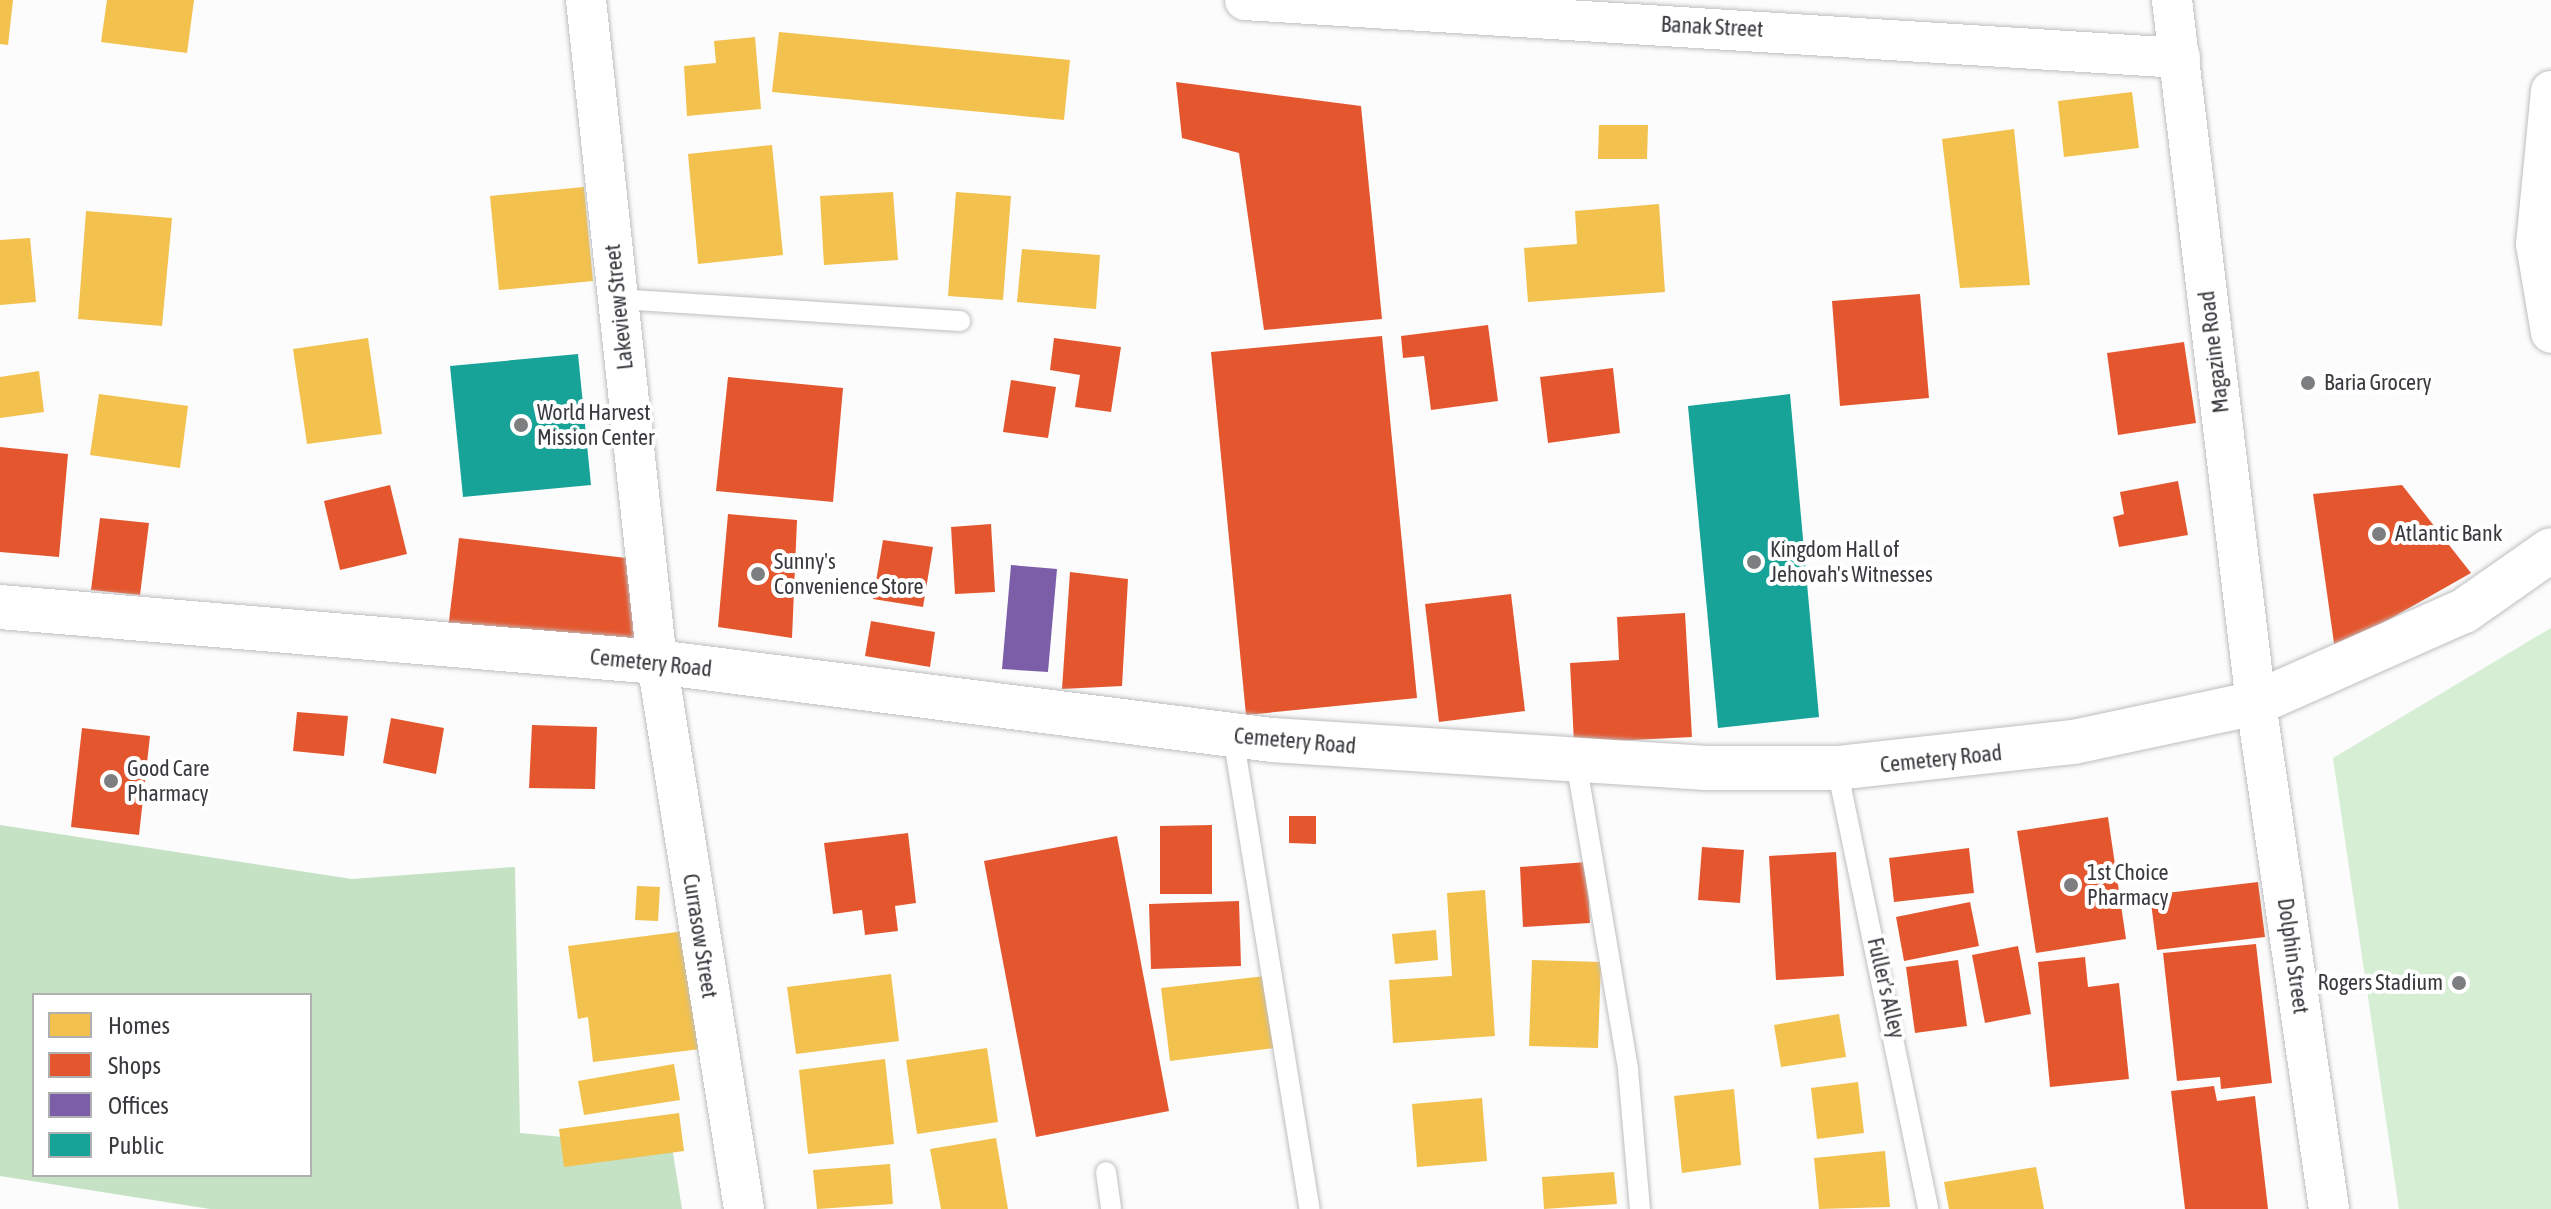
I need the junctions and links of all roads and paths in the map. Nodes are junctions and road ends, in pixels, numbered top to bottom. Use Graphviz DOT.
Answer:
graph roads {
  1 [pos="586,0"];
  2 [pos="1245,0"];
  3 [pos="2172,0"];
  4 [pos="1358,4"];
  5 [pos="2180,58"];
  6 [pos="2551,91"];
  7 [pos="619,299"];
  8 [pos="960,321"];
  9 [pos="2551,333"];
  10 [pos="2551,550"];
  11 [pos="0,607"];
  12 [pos="657,662"];
  13 [pos="2256,703"];
  14 [pos="1233,736"];
  15 [pos="1576,761"];
  16 [pos="1837,768"];
  17 [pos="1106,1172"];
  18 [pos="744,1209"];
  19 [pos="1111,1209"];
  20 [pos="1310,1209"];
  21 [pos="1640,1209"];
  22 [pos="1928,1209"];
  23 [pos="2329,1209"];
  1 -- 7 [label="street, Lakeview Street"];
  2 -- 4 [label="street, Banak Street"];
  3 -- 5 [label="street, Magazine Road"];
  4 -- 5 [label="street, Banak Street"];
  5 -- 13 [label="street, Magazine Road"];
  6 -- 9 [label="street"];
  7 -- 8 [label="lane"];
  7 -- 12 [label="street, Lakeview Street"];
  10 -- 13 [label="main road, Cemetery Road"];
  11 -- 12 [label="main road, Cemetery Road"];
  12 -- 14 [label="main road, Cemetery Road"];
  12 -- 18 [label="street, Currasow Street"];
  13 -- 16 [label="main road, Cemetery Road"];
  13 -- 23 [label="street, Dolphin Street"];
  14 -- 15 [label="main road, Cemetery Road"];
  14 -- 20 [label="lane"];
  15 -- 16 [label="main road, Cemetery Road"];
  15 -- 21 [label="lane"];
  16 -- 22 [label="lane, Fuller's Alley"];
  17 -- 19 [label="lane"];
}
